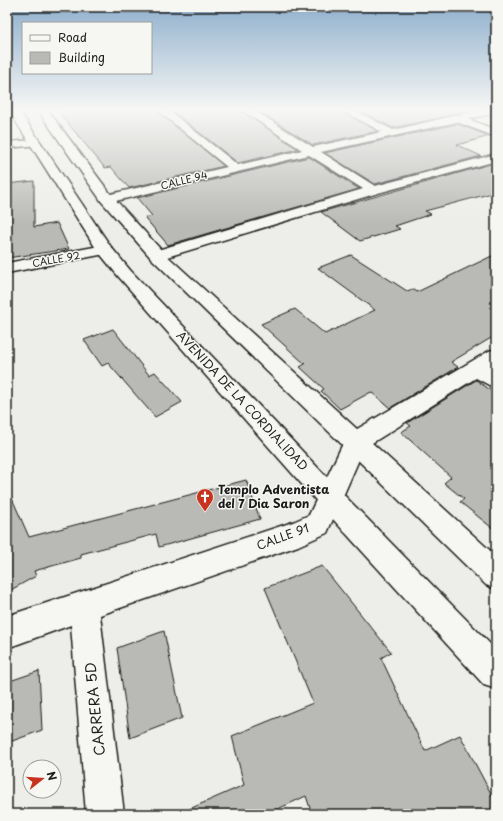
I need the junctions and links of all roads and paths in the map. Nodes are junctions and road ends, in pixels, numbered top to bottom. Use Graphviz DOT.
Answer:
graph roads {
  1 [pos="37,147"];
  2 [pos="70,147"];
  3 [pos="209,147"];
  4 [pos="307,147"];
  5 [pos="324,147"];
  6 [pos="311,150"];
  7 [pos="496,157"];
  8 [pos="235,168"];
  9 [pos="374,190"];
  10 [pos="107,199"];
  11 [pos="105,250"];
  12 [pos="157,255"];
  13 [pos="7,268"];
  14 [pos="496,356"];
  15 [pos="476,368"];
  16 [pos="496,380"];
  17 [pos="355,442"];
  18 [pos="330,498"];
  19 [pos="496,575"];
  20 [pos="84,605"];
  21 [pos="7,632"];
  22 [pos="496,673"];
  23 [pos="105,814"];
  1 -- 11 [label="street, AVENIDA DE LA CORDIALIDAD"];
  2 -- 10 [label="street"];
  3 -- 8 [label="street"];
  4 -- 6 [label="street"];
  5 -- 6 [label="street, CALLE 94"];
  6 -- 8 [label="street, CALLE 94"];
  6 -- 9 [label="street"];
  7 -- 9 [label="street"];
  8 -- 10 [label="street, CALLE 94"];
  9 -- 12 [label="street"];
  10 -- 12 [label="street"];
  11 -- 13 [label="street, CALLE 92"];
  11 -- 18 [label="street, AVENIDA DE LA CORDIALIDAD"];
  12 -- 17 [label="street"];
  14 -- 15 [label="street"];
  15 -- 16 [label="street"];
  15 -- 17 [label="street"];
  17 -- 18 [label="street, CALLE 91"];
  17 -- 19 [label="street"];
  18 -- 20 [label="street, CALLE 91"];
  18 -- 22 [label="street, AVENIDA DE LA CORDIALIDAD"];
  20 -- 21 [label="street, CALLE 91"];
  20 -- 23 [label="street, CARRERA 5D"];
}
